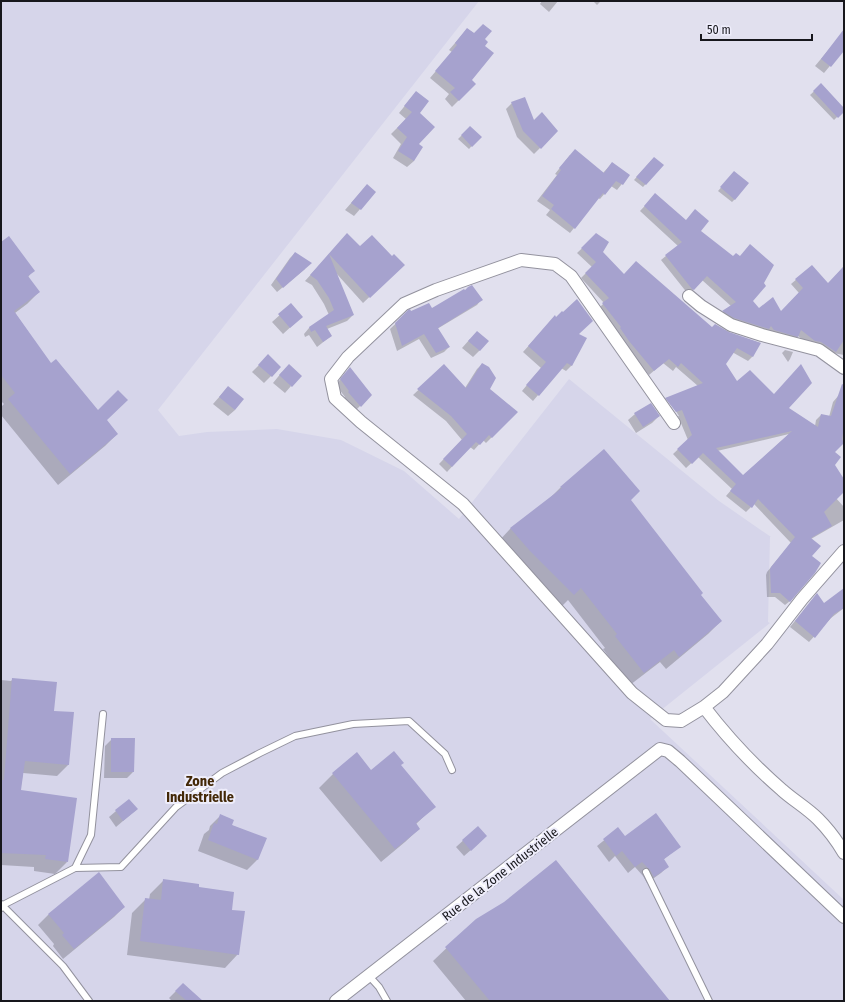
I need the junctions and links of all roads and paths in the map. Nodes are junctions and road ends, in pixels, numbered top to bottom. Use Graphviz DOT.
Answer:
graph roads {
  1 [pos="689,296"];
  2 [pos="844,368"];
  3 [pos="674,423"];
  4 [pos="844,551"];
  5 [pos="704,707"];
  6 [pos="102,714"];
  7 [pos="452,770"];
  8 [pos="844,853"];
  9 [pos="75,868"];
  10 [pos="646,872"];
  11 [pos="2,906"];
  12 [pos="844,917"];
  13 [pos="369,976"];
  14 [pos="89,1001"];
  15 [pos="336,1001"];
  16 [pos="387,1001"];
  17 [pos="710,1001"];
  1 -- 2 [label="street"];
  3 -- 5 [label="street"];
  4 -- 5 [label="street"];
  5 -- 8 [label="street"];
  6 -- 9 [label="lane"];
  7 -- 9 [label="lane"];
  9 -- 11 [label="lane"];
  10 -- 17 [label="lane"];
  11 -- 14 [label="lane"];
  12 -- 13 [label="street, Rue de la Zone Industrielle"];
  13 -- 15 [label="street, Rue de la Zone Industrielle"];
  13 -- 16 [label="lane"];
}
